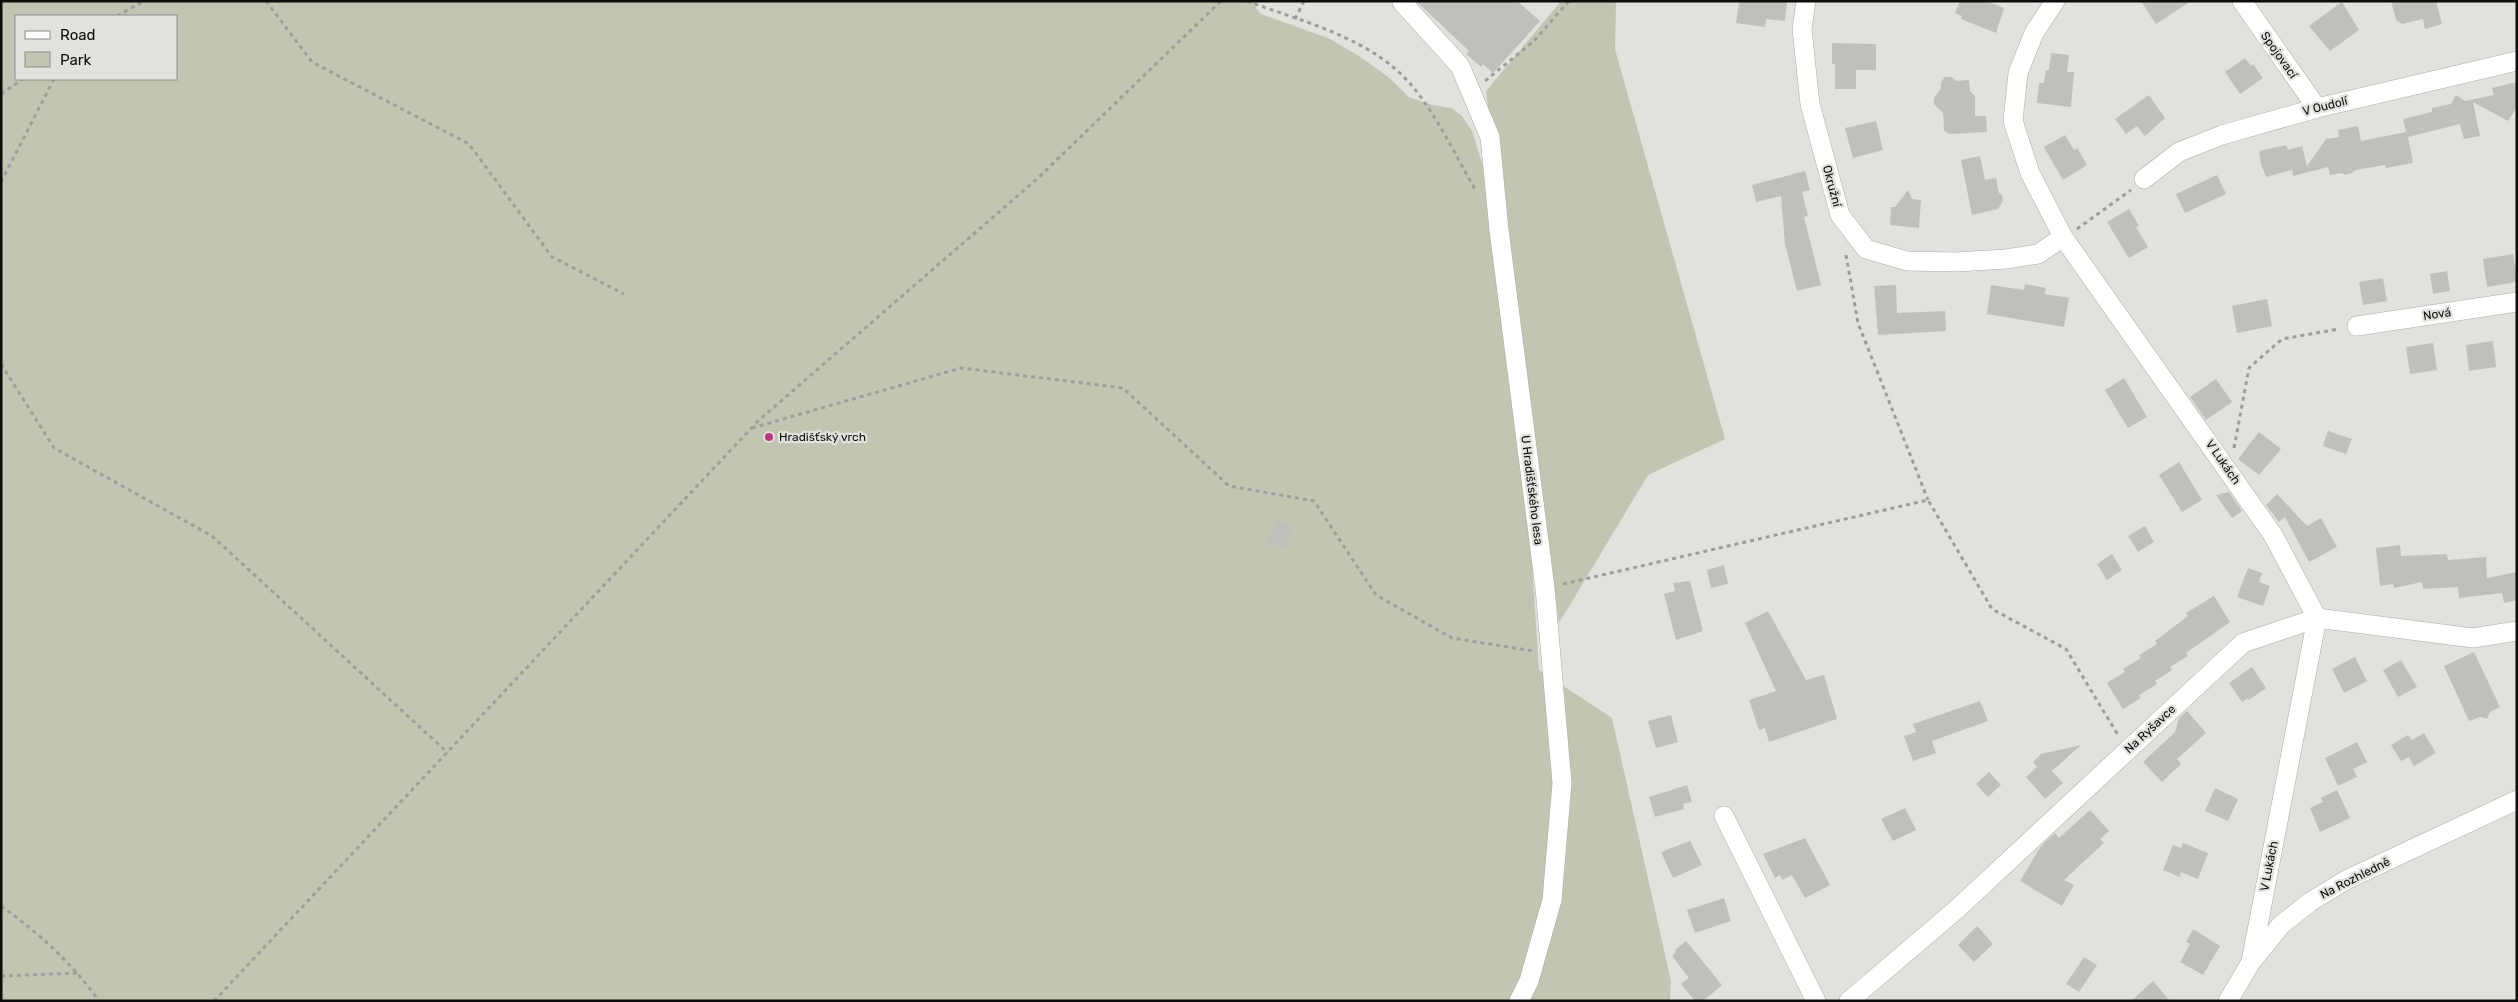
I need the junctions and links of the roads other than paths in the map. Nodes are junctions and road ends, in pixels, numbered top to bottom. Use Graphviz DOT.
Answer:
graph roads {
  1 [pos="1806,1"];
  2 [pos="2055,1"];
  3 [pos="2242,1"];
  4 [pos="1402,2"];
  5 [pos="2517,61"];
  6 [pos="2317,108"];
  7 [pos="2144,179"];
  8 [pos="2064,237"];
  9 [pos="2517,302"];
  10 [pos="2357,326"];
  11 [pos="2317,618"];
  12 [pos="2517,631"];
  13 [pos="2517,800"];
  14 [pos="1724,816"];
  15 [pos="2251,962"];
  16 [pos="1519,1001"];
  17 [pos="1816,1001"];
  18 [pos="1849,1001"];
  19 [pos="2228,1001"];
  1 -- 8 [label="street, Okružní"];
  2 -- 8 [label="street, V Lukách"];
  3 -- 6 [label="street, Spojovací"];
  4 -- 16 [label="street, U Hradišťského lesa"];
  5 -- 6 [label="street, V Oudolí"];
  6 -- 7 [label="street, V Oudolí"];
  8 -- 11 [label="street, V Lukách"];
  9 -- 10 [label="street, Nová"];
  11 -- 12 [label="street, Na Ryšavce"];
  11 -- 15 [label="street, V Lukách"];
  11 -- 18 [label="street, Na Ryšavce"];
  13 -- 15 [label="street, Na Rozhledně"];
  14 -- 17 [label="street"];
  15 -- 19 [label="street, Na Rozhledně"];
}
